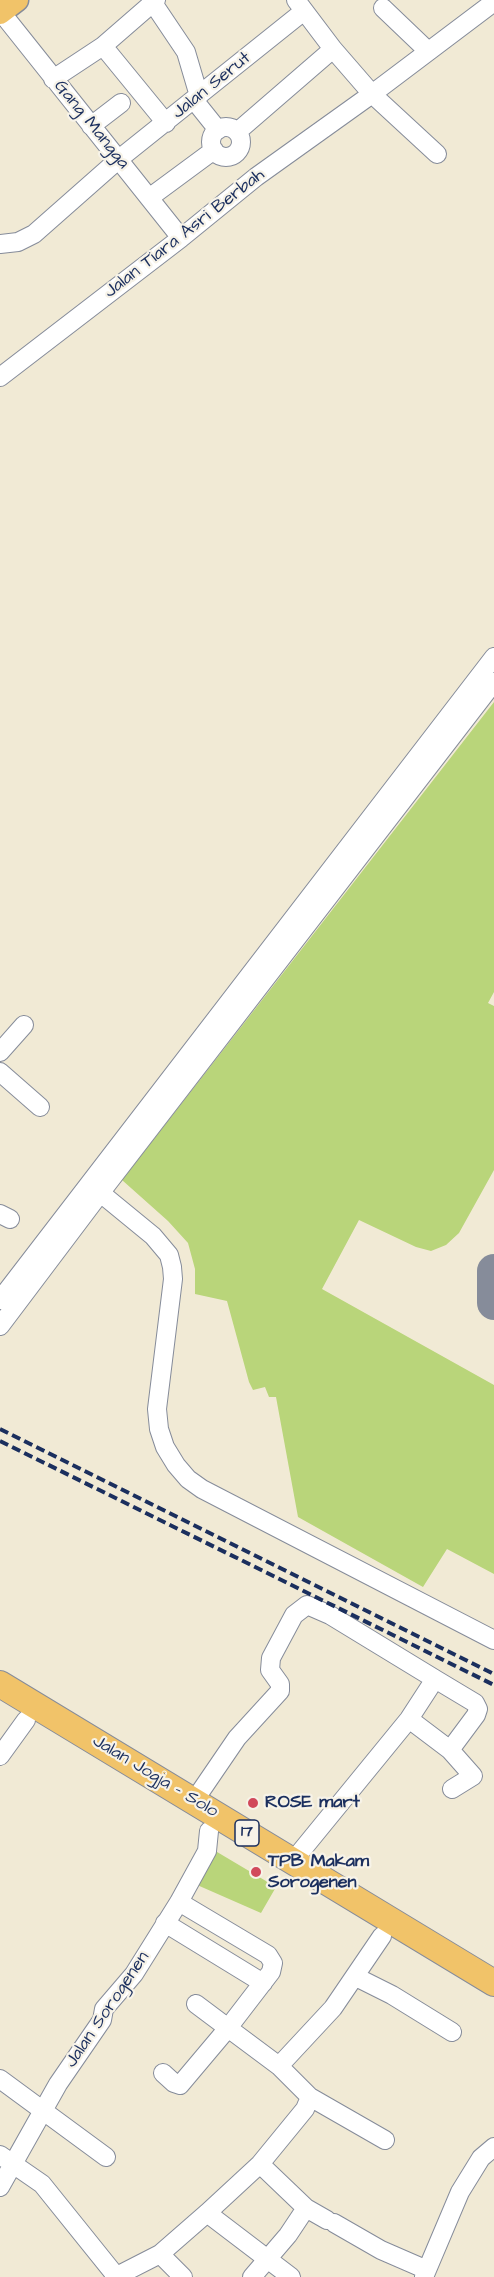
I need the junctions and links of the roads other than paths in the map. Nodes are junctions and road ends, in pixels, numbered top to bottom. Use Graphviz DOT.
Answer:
graph roads {
  1 [pos="153,1"];
  2 [pos="494,2"];
  3 [pos="300,5"];
  4 [pos="6,8"];
  5 [pos="383,8"];
  6 [pos="102,46"];
  7 [pos="333,49"];
  8 [pos="428,51"];
  9 [pos="53,79"];
  10 [pos="372,94"];
  11 [pos="196,98"];
  12 [pos="121,103"];
  13 [pos="166,123"];
  14 [pos="91,126"];
  15 [pos="218,130"];
  16 [pos="237,132"];
  17 [pos="214,150"];
  18 [pos="236,153"];
  19 [pos="437,154"];
  20 [pos="119,159"];
  21 [pos="256,177"];
  22 [pos="149,198"];
  23 [pos="181,238"];
  24 [pos="0,244"];
  25 [pos="0,377"];
  26 [pos="494,657"];
  27 [pos="494,682"];
  28 [pos="282,946"];
  29 [pos="24,1024"];
  30 [pos="0,1052"];
  31 [pos="0,1072"];
  32 [pos="40,1107"];
  33 [pos="95,1187"];
  34 [pos="0,1300"];
  35 [pos="0,1326"];
  36 [pos="494,1640"];
  37 [pos="435,1679"];
  38 [pos="0,1684"];
  39 [pos="0,1704"];
  40 [pos="409,1719"];
  41 [pos="26,1720"];
  42 [pos="450,1750"];
  43 [pos="0,1756"];
  44 [pos="452,1789"];
  45 [pos="194,1801"];
  46 [pos="209,1831"];
  47 [pos="293,1861"];
  48 [pos="179,1902"];
  49 [pos="165,1923"];
  50 [pos="382,1936"];
  51 [pos="356,1977"];
  52 [pos="263,1983"];
  53 [pos="494,1983"];
  54 [pos="494,2003"];
  55 [pos="196,2004"];
  56 [pos="228,2028"];
  57 [pos="452,2032"];
  58 [pos="279,2066"];
  59 [pos="163,2073"];
  60 [pos="0,2079"];
  61 [pos="310,2097"];
  62 [pos="44,2110"];
  63 [pos="385,2140"];
  64 [pos="494,2147"];
  65 [pos="106,2157"];
  66 [pos="7,2159"];
  67 [pos="260,2164"];
  68 [pos="0,2187"];
  69 [pos="306,2208"];
  70 [pos="207,2213"];
  71 [pos="160,2254"];
  72 [pos="268,2260"];
  73 [pos="426,2274"];
  74 [pos="116,2277"];
  75 [pos="183,2277"];
  76 [pos="252,2277"];
  77 [pos="291,2277"];
  1 -- 6 [label="street"];
  1 -- 11 [label="street"];
  2 -- 8 [label="street, Jalan Tiara Asri Berbah"];
  3 -- 7 [label="street"];
  3 -- 11 [label="street, Jalan Serut"];
  4 -- 9 [label="street, Gang Mangga"];
  5 -- 8 [label="street"];
  6 -- 9 [label="street"];
  6 -- 13 [label="street"];
  7 -- 10 [label="street"];
  7 -- 16 [label="street"];
  8 -- 10 [label="street, Jalan Tiara Asri Berbah"];
  9 -- 14 [label="street, Gang Mangga"];
  10 -- 19 [label="street"];
  10 -- 21 [label="street, Jalan Tiara Asri Berbah"];
  11 -- 13 [label="street, Jalan Serut"];
  11 -- 15 [label="street"];
  12 -- 14 [label="street"];
  13 -- 20 [label="street, Jalan Serut"];
  14 -- 20 [label="street, Gang Mangga"];
  15 -- 16 [label="street"];
  15 -- 17 [label="street"];
  16 -- 18 [label="street"];
  17 -- 18 [label="street"];
  17 -- 22 [label="street"];
  18 -- 21 [label="street"];
  20 -- 22 [label="street, Gang Mangga"];
  20 -- 24 [label="street, Jalan Serut"];
  21 -- 23 [label="street, Jalan Tiara Asri Berbah"];
  22 -- 23 [label="street, Gang Mangga"];
  23 -- 25 [label="street, Jalan Tiara Asri Berbah"];
  26 -- 28 [label="street"];
  27 -- 28 [label="street"];
  28 -- 33 [label="street"];
  29 -- 30 [label="street"];
  31 -- 32 [label="street"];
  33 -- 34 [label="street"];
  33 -- 35 [label="street"];
  33 -- 36 [label="street"];
  37 -- 40 [label="street"];
  37 -- 42 [label="street"];
  37 -- 45 [label="street"];
  38 -- 45 [label="highway, Jalan Jogja - Solo / 17"];
  39 -- 41 [label="highway, Jalan Jogja - Solo / 17"];
  40 -- 42 [label="street"];
  40 -- 47 [label="street"];
  41 -- 43 [label="street"];
  41 -- 46 [label="highway, Jalan Jogja - Solo / 17"];
  42 -- 44 [label="street"];
  45 -- 47 [label="highway, Jalan Jogja - Solo / 17"];
  46 -- 48 [label="street, Jalan Sorogenen"];
  46 -- 50 [label="highway, Jalan Jogja - Solo / 17"];
  47 -- 53 [label="highway, Jalan Jogja - Solo / 17"];
  48 -- 49 [label="street, Jalan Sorogenen"];
  48 -- 52 [label="street"];
  49 -- 52 [label="street"];
  49 -- 62 [label="street, Jalan Sorogenen"];
  50 -- 51 [label="street"];
  50 -- 54 [label="highway, Jalan Jogja - Solo / 17"];
  51 -- 57 [label="street"];
  51 -- 58 [label="street"];
  52 -- 56 [label="street"];
  55 -- 56 [label="street"];
  56 -- 58 [label="street"];
  56 -- 59 [label="street"];
  58 -- 61 [label="street"];
  60 -- 62 [label="street"];
  61 -- 63 [label="street"];
  61 -- 67 [label="street"];
  62 -- 65 [label="street"];
  62 -- 66 [label="street, Jalan Sorogenen"];
  64 -- 73 [label="street"];
  66 -- 68 [label="street, Jalan Sorogenen"];
  66 -- 74 [label="street"];
  67 -- 69 [label="street"];
  67 -- 70 [label="street"];
  69 -- 72 [label="street"];
  69 -- 73 [label="street"];
  70 -- 71 [label="street"];
  70 -- 72 [label="street"];
  71 -- 74 [label="street"];
  71 -- 75 [label="street"];
  72 -- 76 [label="street"];
  72 -- 77 [label="street"];
}
